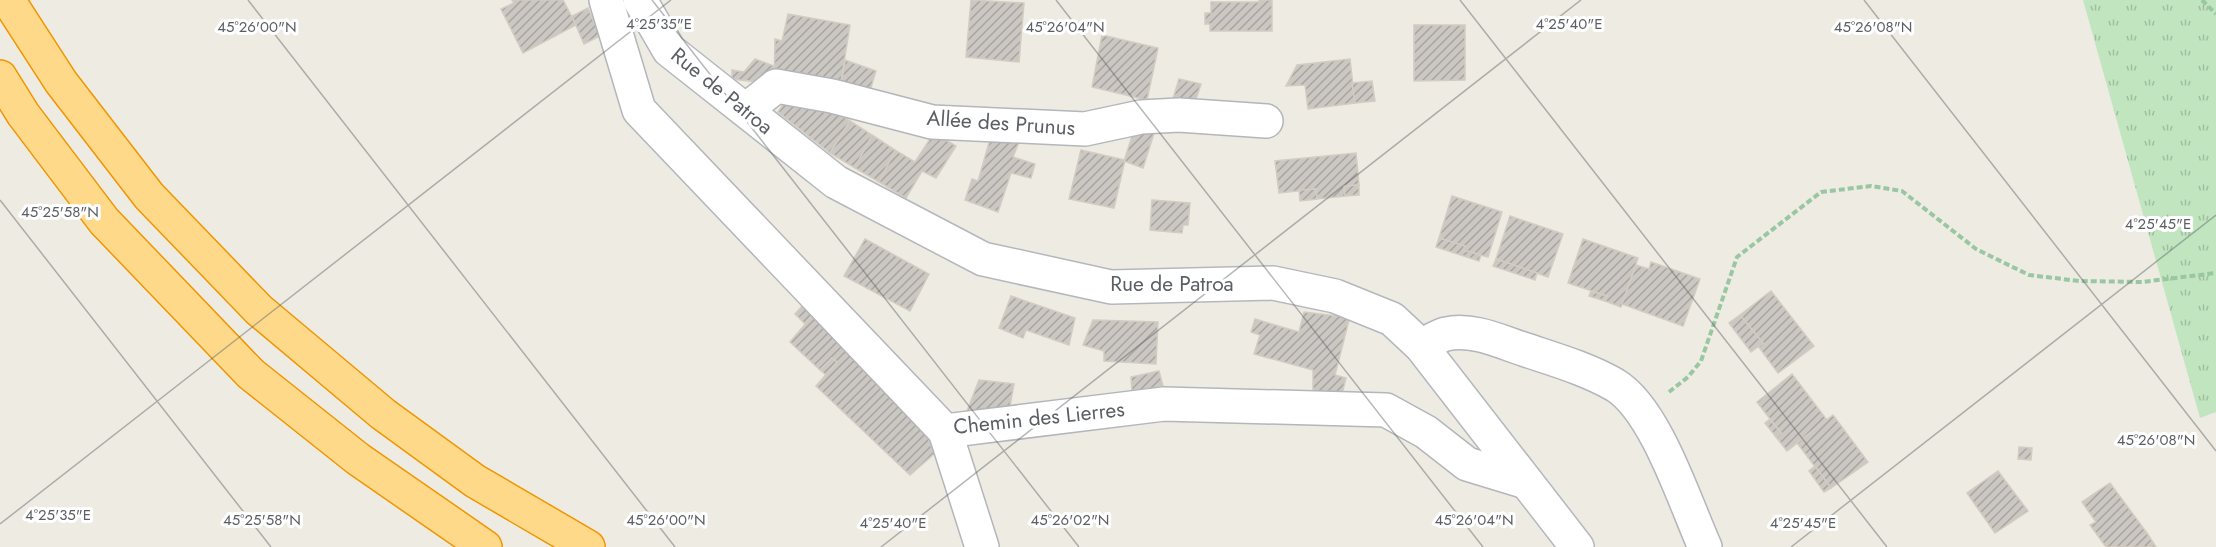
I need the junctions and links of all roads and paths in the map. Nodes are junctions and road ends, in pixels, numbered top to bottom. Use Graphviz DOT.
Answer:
graph roads {
  1 [pos="8,0"];
  2 [pos="606,0"];
  3 [pos="640,0"];
  4 [pos="2202,0"];
  5 [pos="2216,14"];
  6 [pos="0,78"];
  7 [pos="746,110"];
  8 [pos="1266,121"];
  9 [pos="2216,273"];
  10 [pos="1421,346"];
  11 [pos="1640,411"];
  12 [pos="945,431"];
  13 [pos="1526,482"];
  14 [pos="485,547"];
  15 [pos="588,547"];
  16 [pos="982,547"];
  17 [pos="1577,547"];
  18 [pos="1705,547"];
  1 -- 15 [label="highway"];
  2 -- 12 [label="street, Chemin des Lierres"];
  3 -- 7 [label="street, Rue de Patroa"];
  4 -- 5 [label="path"];
  6 -- 14 [label="highway"];
  7 -- 8 [label="street, Allée des Prunus"];
  7 -- 10 [label="street, Rue de Patroa"];
  9 -- 11 [label="path"];
  10 -- 11 [label="street"];
  10 -- 13 [label="street, Rue de Patroa"];
  11 -- 18 [label="street"];
  12 -- 13 [label="street, Chemin des Lierres"];
  12 -- 16 [label="street"];
  13 -- 17 [label="street, Rue de Patroa"];
}
